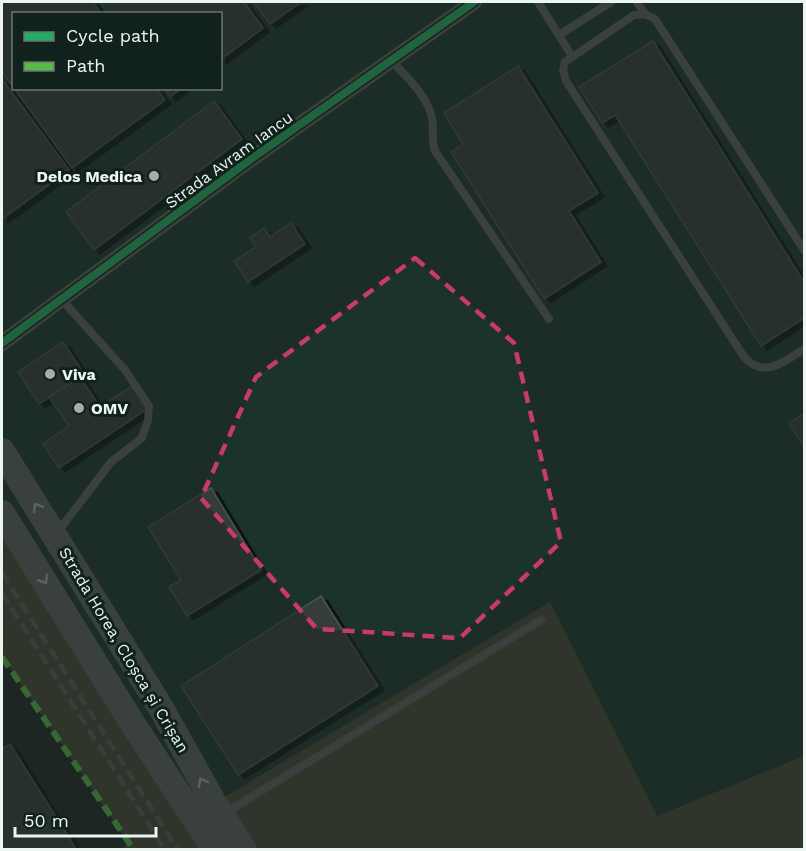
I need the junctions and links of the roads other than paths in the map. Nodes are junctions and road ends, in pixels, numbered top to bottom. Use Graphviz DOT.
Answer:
graph roads {
  1 [pos="474,2"];
  2 [pos="538,2"];
  3 [pos="611,2"];
  4 [pos="637,2"];
  5 [pos="645,14"];
  6 [pos="559,35"];
  7 [pos="572,56"];
  8 [pos="391,60"];
  9 [pos="804,250"];
  10 [pos="62,300"];
  11 [pos="549,319"];
  12 [pos="2,343"];
  13 [pos="804,349"];
  14 [pos="2,451"];
  15 [pos="2,513"];
  16 [pos="55,536"];
  17 [pos="542,620"];
  18 [pos="222,815"];
  19 [pos="215,849"];
  20 [pos="244,849"];
  1 -- 8 [label="street, Strada Avram Iancu"];
  2 -- 6 [label="lane"];
  3 -- 6 [label="lane"];
  4 -- 5 [label="lane"];
  5 -- 7 [label="lane"];
  5 -- 9 [label="lane"];
  6 -- 7 [label="lane"];
  7 -- 13 [label="lane"];
  8 -- 10 [label="street, Strada Avram Iancu"];
  8 -- 11 [label="lane"];
  10 -- 12 [label="street, Strada Avram Iancu"];
  10 -- 16 [label="lane"];
  16 -- 14 [label="main road, Strada Horea, Cloșca și Crișan, one-way"];
  15 -- 19 [label="main road, Strada Horea, Cloșca și Crișan, one-way"];
  18 -- 16 [label="main road, Strada Horea, Cloșca și Crișan, one-way"];
  17 -- 18 [label="lane"];
  18 -- 20 [label="main road, Strada Horea, Cloșca și Crișan"];
}
